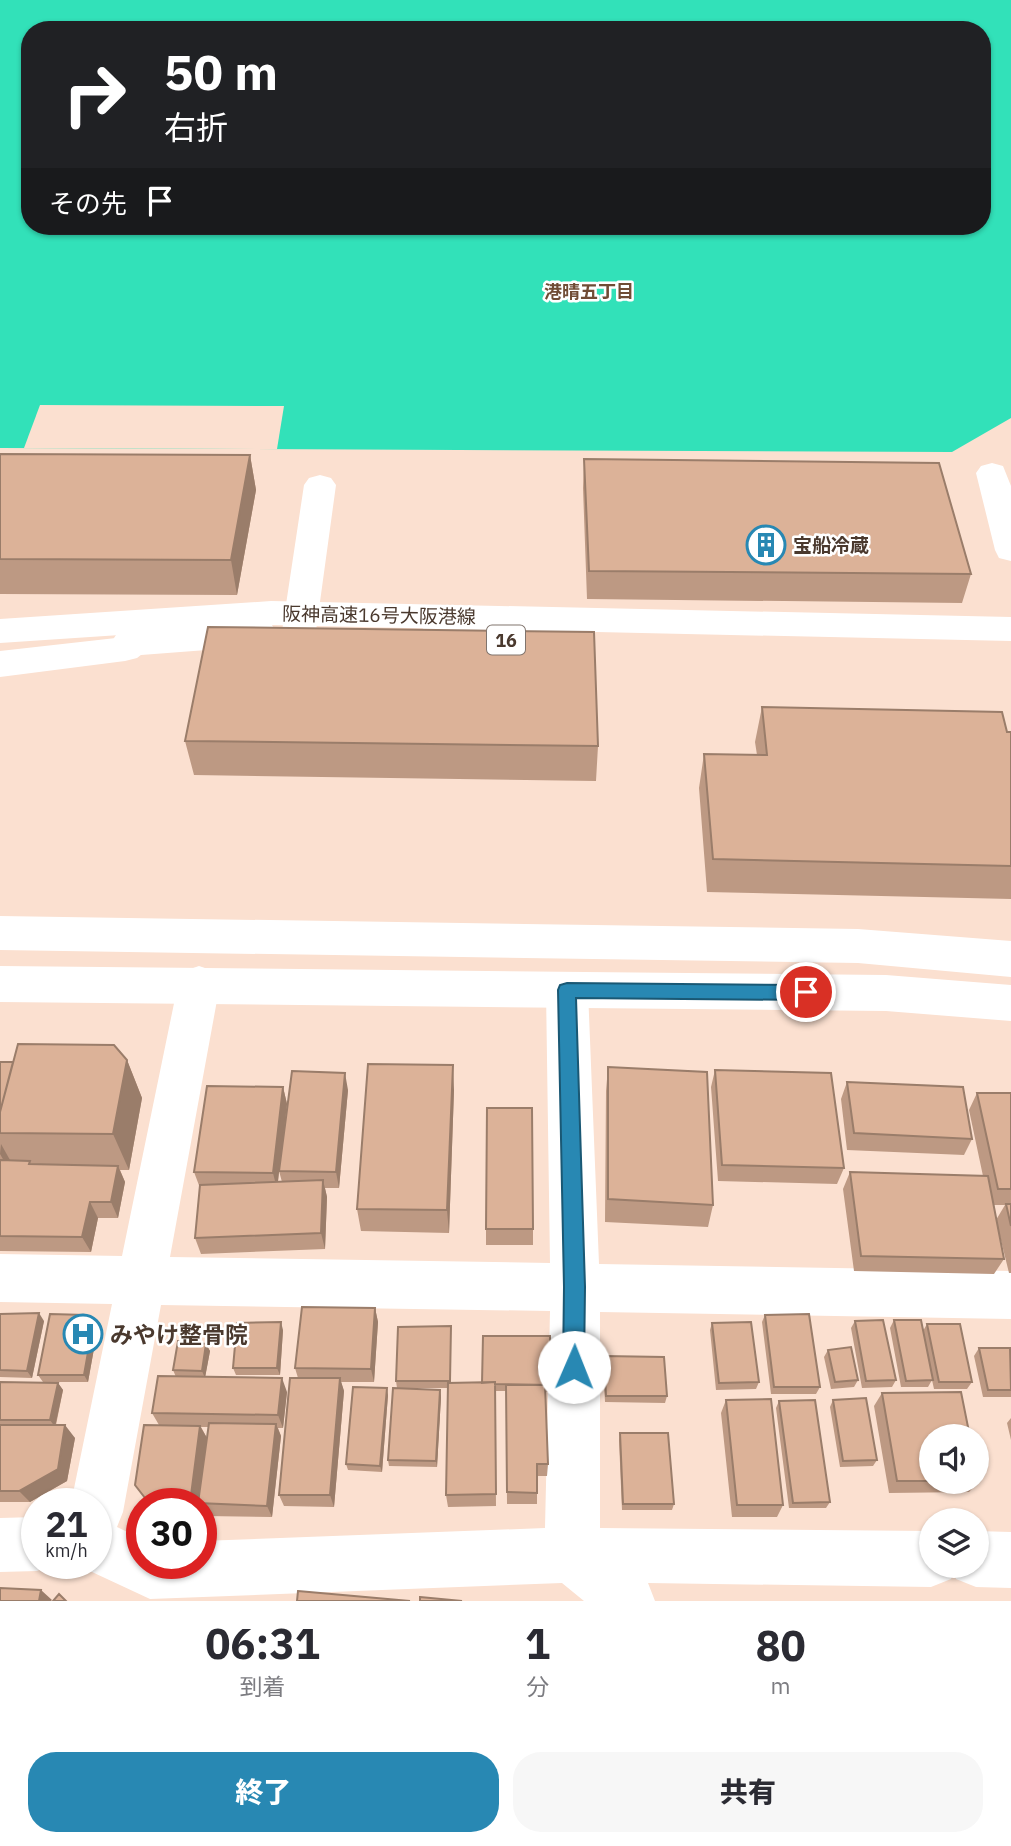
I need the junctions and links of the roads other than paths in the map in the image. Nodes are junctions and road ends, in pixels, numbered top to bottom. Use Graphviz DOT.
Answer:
graph roads {
  1 [pos="992,473"];
  2 [pos="320,485"];
  3 [pos="1011,550"];
  4 [pos="0,610"];
  5 [pos="0,617"];
  6 [pos="624,620"];
  7 [pos="63,625"];
  8 [pos="0,631"];
  9 [pos="1011,631"];
  10 [pos="299,634"];
  11 [pos="0,637"];
  12 [pos="1011,646"];
  13 [pos="0,653"];
  14 [pos="0,664"];
  15 [pos="0,933"];
  16 [pos="1011,959"];
  17 [pos="0,984"];
  18 [pos="198,984"];
  19 [pos="567,990"];
  20 [pos="1011,1003"];
  21 [pos="0,1278"];
  22 [pos="141,1281"];
  23 [pos="575,1287"];
  24 [pos="1011,1295"];
  25 [pos="100,1488"];
  26 [pos="0,1545"];
  27 [pos="21,1545"];
  28 [pos="572,1555"];
  29 [pos="112,1556"];
  30 [pos="919,1559"];
  31 [pos="989,1559"];
  32 [pos="1011,1560"];
  33 [pos="161,1586"];
  34 [pos="627,1601"];
  1 -- 3 [label="main road"];
  2 -- 10 [label="main road"];
  4 -- 10 [label="main road"];
  5 -- 7 [label="main road, 16"];
  6 -- 7 [label="main road, 阪神高速16号大阪港線 / 16"];
  6 -- 9 [label="main road, 阪神高速16号大阪港線 / 16"];
  6 -- 14 [label="main road"];
  7 -- 8 [label="main road, 阪神高速16号大阪港線 / 16"];
  9 -- 10 [label="main road"];
  10 -- 11 [label="main road, 阪神高速16号大阪港線 / 16"];
  10 -- 12 [label="main road, 阪神高速16号大阪港線 / 16"];
  10 -- 13 [label="main road"];
  15 -- 16 [label="main road"];
  17 -- 18 [label="main road"];
  18 -- 19 [label="main road"];
  18 -- 22 [label="main road"];
  19 -- 20 [label="main road"];
  19 -- 23 [label="main road"];
  21 -- 22 [label="main road"];
  22 -- 23 [label="main road"];
  22 -- 25 [label="main road"];
  23 -- 24 [label="main road"];
  23 -- 28 [label="main road"];
  26 -- 27 [label="main road"];
  28 -- 30 [label="main road"];
  28 -- 33 [label="main road"];
  28 -- 34 [label="main road"];
  29 -- 33 [label="main road"];
  31 -- 32 [label="main road"];
}
